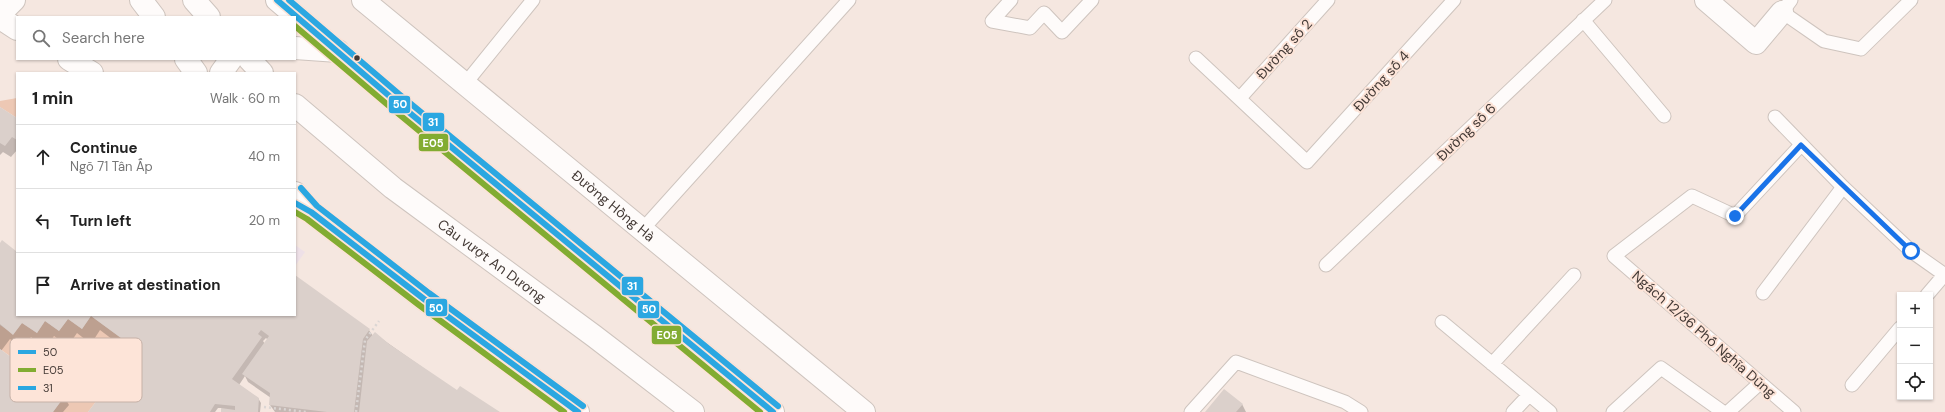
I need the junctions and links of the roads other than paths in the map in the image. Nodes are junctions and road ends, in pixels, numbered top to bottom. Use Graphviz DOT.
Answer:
graph roads {
  1 [pos="14,0"];
  2 [pos="141,0"];
  3 [pos="194,0"];
  4 [pos="277,0"];
  5 [pos="363,0"];
  6 [pos="533,0"];
  7 [pos="849,0"];
  8 [pos="1011,0"];
  9 [pos="1092,0"];
  10 [pos="1328,0"];
  11 [pos="1454,0"];
  12 [pos="1605,0"];
  13 [pos="1706,0"];
  14 [pos="1911,0"];
  15 [pos="1787,6"];
  16 [pos="0,14"];
  17 [pos="153,16"];
  18 [pos="208,16"];
  19 [pos="0,18"];
  20 [pos="1583,20"];
  21 [pos="16,28"];
  22 [pos="296,48"];
  23 [pos="338,51"];
  24 [pos="1196,58"];
  25 [pos="71,60"];
  26 [pos="187,60"];
  27 [pos="230,60"];
  28 [pos="250,60"];
  29 [pos="90,72"];
  30 [pos="195,72"];
  31 [pos="222,72"];
  32 [pos="261,72"];
  33 [pos="465,84"];
  34 [pos="1240,98"];
  35 [pos="296,106"];
  36 [pos="1664,116"];
  37 [pos="1775,117"];
  38 [pos="1801,145"];
  39 [pos="1843,187"];
  40 [pos="296,195"];
  41 [pos="303,208"];
  42 [pos="642,230"];
  43 [pos="1326,265"];
  44 [pos="1945,274"];
  45 [pos="1574,275"];
  46 [pos="1930,292"];
  47 [pos="1763,293"];
  48 [pos="1442,322"];
  49 [pos="1897,332"];
  50 [pos="1492,364"];
  51 [pos="1760,383"];
  52 [pos="1852,385"];
  53 [pos="1529,395"];
  54 [pos="578,412"];
  55 [pos="692,412"];
  56 [pos="773,412"];
  57 [pos="864,412"];
  58 [pos="1191,412"];
  59 [pos="1361,412"];
  60 [pos="1513,412"];
  61 [pos="1550,412"];
  62 [pos="1613,412"];
  63 [pos="1723,412"];
  64 [pos="1728,412"];
  65 [pos="1794,412"];
  1 -- 16 [label="main road"];
  2 -- 17 [label="main road"];
  3 -- 18 [label="main road"];
  4 -- 23 [label="main road"];
  5 -- 33 [label="main road, Đường Hồng Hà"];
  6 -- 33 [label="lane"];
  7 -- 42 [label="lane"];
  8 -- 9 [label="lane"];
  10 -- 34 [label="lane, Đường số 2"];
  11 -- 34 [label="lane, Đường số 4"];
  12 -- 20 [label="lane, Đường số 6"];
  13 -- 15 [label="main road"];
  14 -- 15 [label="lane"];
  19 -- 21 [label="main road"];
  20 -- 36 [label="lane"];
  20 -- 43 [label="lane, Đường số 6"];
  22 -- 23 [label="main road"];
  23 -- 56 [label="main road"];
  24 -- 34 [label="lane"];
  25 -- 29 [label="main road"];
  26 -- 30 [label="main road"];
  27 -- 31 [label="main road"];
  28 -- 32 [label="main road"];
  33 -- 42 [label="main road, Đường Hồng Hà"];
  35 -- 55 [label="main road, Cầu vượt An Dương"];
  37 -- 38 [label="lane"];
  38 -- 39 [label="lane"];
  38 -- 51 [label="lane, Ngách 12/36 Phố Nghĩa Dũng"];
  39 -- 44 [label="lane"];
  39 -- 47 [label="lane"];
  40 -- 41 [label="main road"];
  41 -- 54 [label="main road"];
  42 -- 57 [label="main road, Đường Hồng Hà"];
  44 -- 46 [label="lane"];
  45 -- 50 [label="lane"];
  48 -- 50 [label="lane"];
  49 -- 52 [label="lane"];
  50 -- 53 [label="lane"];
  51 -- 64 [label="lane"];
  51 -- 65 [label="lane, Ngách 12/36 Phố Nghĩa Dũng"];
  53 -- 60 [label="lane"];
  53 -- 61 [label="lane"];
  58 -- 59 [label="lane"];
  62 -- 63 [label="lane"];
}
